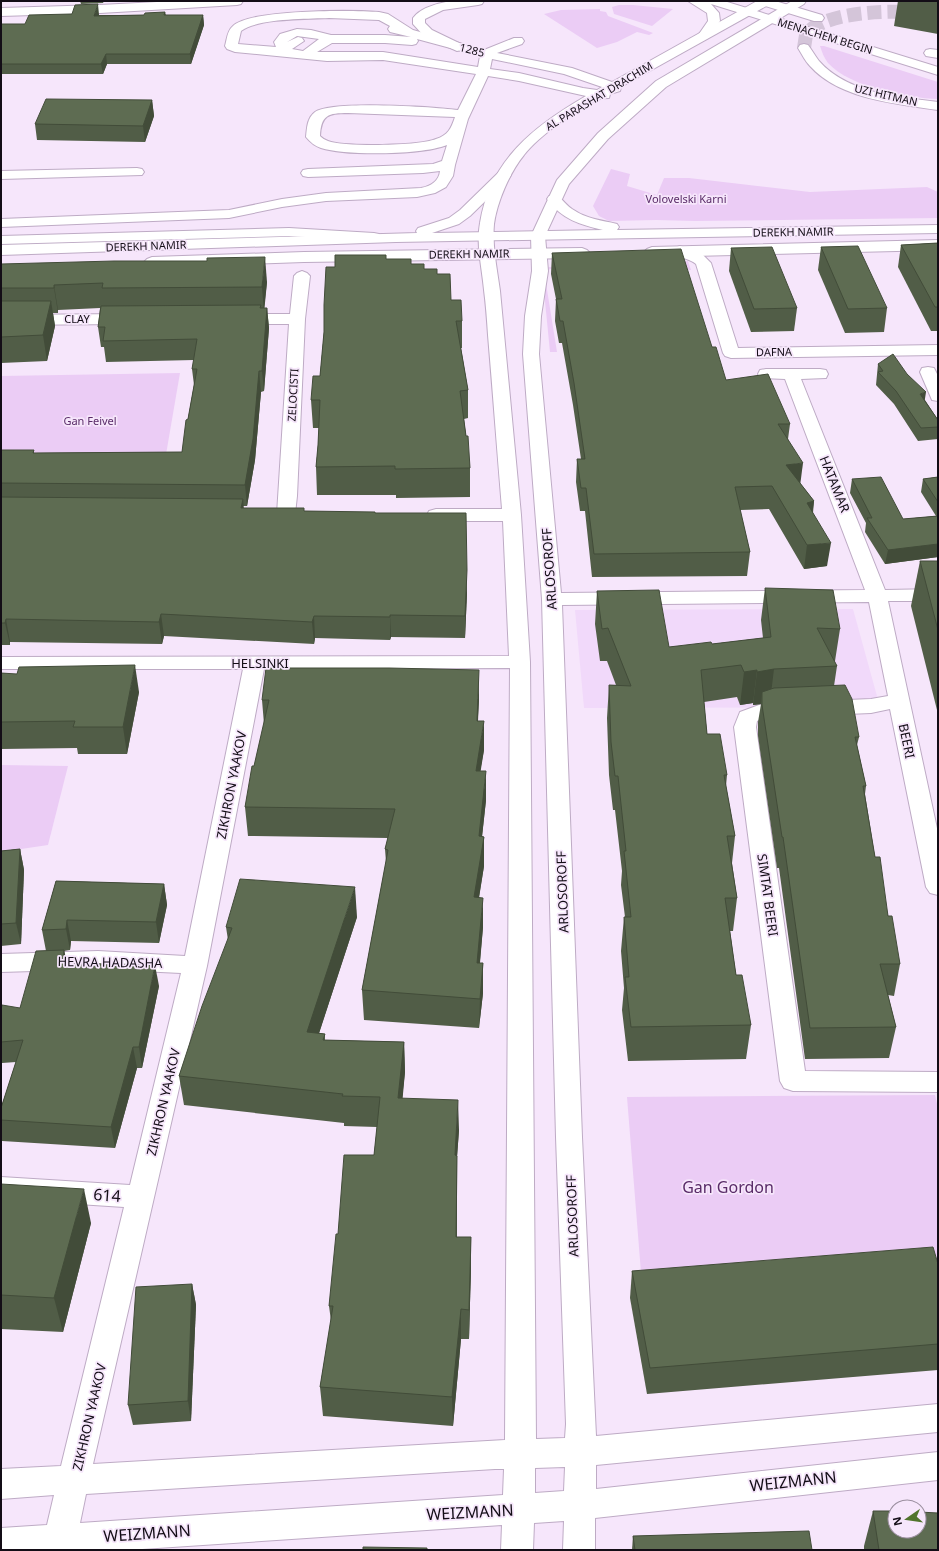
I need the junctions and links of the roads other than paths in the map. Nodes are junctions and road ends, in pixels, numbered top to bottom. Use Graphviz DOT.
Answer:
graph roads {
  1 [pos="237,1"];
  2 [pos="478,1"];
  3 [pos="694,1"];
  4 [pos="712,1"];
  5 [pos="765,1"];
  6 [pos="796,4"];
  7 [pos="1,12"];
  8 [pos="745,12"];
  9 [pos="769,19"];
  10 [pos="828,21"];
  11 [pos="276,30"];
  12 [pos="705,34"];
  13 [pos="314,35"];
  14 [pos="409,37"];
  15 [pos="357,39"];
  16 [pos="385,39"];
  17 [pos="518,41"];
  18 [pos="428,44"];
  19 [pos="265,45"];
  20 [pos="457,47"];
  21 [pos="804,48"];
  22 [pos="917,49"];
  23 [pos="486,54"];
  24 [pos="670,54"];
  25 [pos="936,54"];
  26 [pos="355,56"];
  27 [pos="383,56"];
  28 [pos="327,57"];
  29 [pos="302,60"];
  30 [pos="274,63"];
  31 [pos="426,66"];
  32 [pos="543,66"];
  33 [pos="623,67"];
  34 [pos="605,69"];
  35 [pos="938,71"];
  36 [pos="484,72"];
  37 [pos="477,85"];
  38 [pos="598,94"];
  39 [pos="626,95"];
  40 [pos="937,106"];
  41 [pos="463,114"];
  42 [pos="457,132"];
  43 [pos="312,137"];
  44 [pos="310,161"];
  45 [pos="447,164"];
  46 [pos="137,172"];
  47 [pos="504,174"];
  48 [pos="1,175"];
  49 [pos="326,197"];
  50 [pos="554,199"];
  51 [pos="1,223"];
  52 [pos="938,229"];
  53 [pos="668,234"];
  54 [pos="396,238"];
  55 [pos="1,240"];
  56 [pos="487,245"];
  57 [pos="538,245"];
  58 [pos="938,245"];
  59 [pos="1,250"];
  60 [pos="680,251"];
  61 [pos="638,252"];
  62 [pos="596,253"];
  63 [pos="137,262"];
  64 [pos="302,276"];
  65 [pos="146,319"];
  66 [pos="225,319"];
  67 [pos="297,319"];
  68 [pos="1,320"];
  69 [pos="938,350"];
  70 [pos="927,372"];
  71 [pos="766,374"];
  72 [pos="791,374"];
  73 [pos="820,374"];
  74 [pos="938,396"];
  75 [pos="286,514"];
  76 [pos="421,515"];
  77 [pos="512,515"];
  78 [pos="878,595"];
  79 [pos="938,595"];
  80 [pos="552,599"];
  81 [pos="254,662"];
  82 [pos="520,662"];
  83 [pos="1,663"];
  84 [pos="899,701"];
  85 [pos="938,887"];
  86 [pos="1,963"];
  87 [pos="195,966"];
  88 [pos="938,1082"];
  89 [pos="1,1188"];
  90 [pos="140,1197"];
  91 [pos="938,1418"];
  92 [pos="582,1452"];
  93 [pos="521,1453"];
  94 [pos="938,1466"];
  95 [pos="74,1480"];
  96 [pos="1,1484"];
  97 [pos="581,1505"];
  98 [pos="518,1510"];
  99 [pos="60,1538"];
  100 [pos="1,1543"];
  101 [pos="517,1550"];
  102 [pos="580,1550"];
  1 -- 7 [label="main road"];
  2 -- 20 [label="main road"];
  3 -- 12 [label="main road"];
  4 -- 8 [label="main road, MENACHEM BEGIN"];
  5 -- 6 [label="main road, MENACHEM BEGIN"];
  5 -- 8 [label="main road, AL PARASHAT DRACHIM"];
  6 -- 9 [label="main road, AL PARASHAT DRACHIM"];
  6 -- 10 [label="main road, MENACHEM BEGIN"];
  8 -- 9 [label="main road, MENACHEM BEGIN"];
  8 -- 12 [label="main road, AL PARASHAT DRACHIM"];
  9 -- 35 [label="main road, MENACHEM BEGIN"];
  9 -- 39 [label="main road, AL PARASHAT DRACHIM"];
  11 -- 14 [label="main road, 1285"];
  12 -- 24 [label="main road, AL PARASHAT DRACHIM"];
  13 -- 15 [label="main road"];
  13 -- 18 [label="main road"];
  13 -- 29 [label="main road"];
  14 -- 16 [label="main road"];
  14 -- 18 [label="main road"];
  14 -- 19 [label="main road"];
  14 -- 20 [label="main road, 1285"];
  14 -- 27 [label="main road"];
  15 -- 16 [label="main road"];
  15 -- 28 [label="main road"];
  16 -- 26 [label="main road"];
  17 -- 23 [label="main road"];
  18 -- 20 [label="main road"];
  19 -- 29 [label="main road"];
  19 -- 30 [label="main road"];
  20 -- 23 [label="main road, 1285"];
  20 -- 31 [label="main road"];
  21 -- 40 [label="main road, UZI HITMAN"];
  22 -- 25 [label="main road"];
  23 -- 32 [label="main road, 1285"];
  23 -- 36 [label="main road"];
  24 -- 33 [label="main road"];
  24 -- 39 [label="main road, AL PARASHAT DRACHIM"];
  26 -- 27 [label="main road"];
  26 -- 28 [label="main road"];
  27 -- 31 [label="main road"];
  28 -- 29 [label="main road"];
  29 -- 31 [label="main road, 1285"];
  31 -- 36 [label="main road, 1285"];
  31 -- 37 [label="main road"];
  32 -- 34 [label="main road"];
  32 -- 39 [label="main road, 1285"];
  36 -- 37 [label="main road"];
  36 -- 38 [label="main road, 1285"];
  37 -- 41 [label="main road"];
  38 -- 39 [label="main road, 1285"];
  38 -- 47 [label="main road, AL PARASHAT DRACHIM"];
  39 -- 50 [label="main road, AL PARASHAT DRACHIM"];
  41 -- 42 [label="main road"];
  41 -- 43 [label="main road"];
  42 -- 43 [label="main road"];
  42 -- 45 [label="main road"];
  43 -- 44 [label="main road"];
  44 -- 45 [label="main road"];
  44 -- 49 [label="main road"];
  45 -- 49 [label="main road"];
  46 -- 48 [label="main road"];
  47 -- 54 [label="main road"];
  47 -- 56 [label="main road, AL PARASHAT DRACHIM"];
  49 -- 51 [label="main road"];
  50 -- 53 [label="main road"];
  50 -- 57 [label="main road, AL PARASHAT DRACHIM"];
  52 -- 53 [label="main road, DEREKH NAMIR"];
  53 -- 57 [label="main road, DEREKH NAMIR"];
  54 -- 55 [label="main road"];
  54 -- 56 [label="main road, DEREKH NAMIR"];
  54 -- 59 [label="main road, DEREKH NAMIR"];
  56 -- 57 [label="main road, DEREKH NAMIR"];
  56 -- 63 [label="main road, DEREKH NAMIR"];
  56 -- 77 [label="main road"];
  57 -- 62 [label="main road, DEREKH NAMIR"];
  57 -- 80 [label="main road, ARLOSOROFF"];
  58 -- 60 [label="main road, DEREKH NAMIR"];
  60 -- 61 [label="main road, DEREKH NAMIR"];
  60 -- 69 [label="main road, DAFNA"];
  64 -- 67 [label="main road, ZELOCISTI"];
  65 -- 68 [label="main road, CLAY"];
  66 -- 67 [label="main road"];
  67 -- 75 [label="main road, ZELOCISTI"];
  70 -- 74 [label="main road"];
  71 -- 72 [label="main road"];
  72 -- 73 [label="main road"];
  72 -- 78 [label="main road, HATAMAR"];
  76 -- 77 [label="main road"];
  77 -- 82 [label="main road"];
  78 -- 79 [label="main road"];
  78 -- 80 [label="main road"];
  78 -- 84 [label="main road, BEERI"];
  80 -- 92 [label="main road, ARLOSOROFF"];
  81 -- 82 [label="main road, HELSINKI"];
  81 -- 83 [label="main road, HELSINKI"];
  81 -- 87 [label="main road, ZIKHRON YAAKOV"];
  82 -- 93 [label="main road"];
  84 -- 85 [label="main road, BEERI"];
  84 -- 88 [label="main road, SIMTAT BEERI"];
  86 -- 87 [label="main road, HEVRA HADASHA"];
  87 -- 90 [label="main road, ZIKHRON YAAKOV"];
  89 -- 90 [label="main road, 614"];
  90 -- 95 [label="main road, ZIKHRON YAAKOV"];
  91 -- 92 [label="main road"];
  92 -- 93 [label="main road"];
  92 -- 97 [label="main road, ARLOSOROFF"];
  93 -- 95 [label="main road"];
  93 -- 98 [label="main road"];
  94 -- 97 [label="main road, WEIZMANN"];
  95 -- 96 [label="main road"];
  95 -- 99 [label="main road, ZIKHRON YAAKOV"];
  97 -- 98 [label="main road, WEIZMANN"];
  97 -- 102 [label="main road, ARLOSOROFF"];
  98 -- 99 [label="main road, WEIZMANN"];
  98 -- 101 [label="main road"];
  99 -- 100 [label="main road, WEIZMANN"];
}
